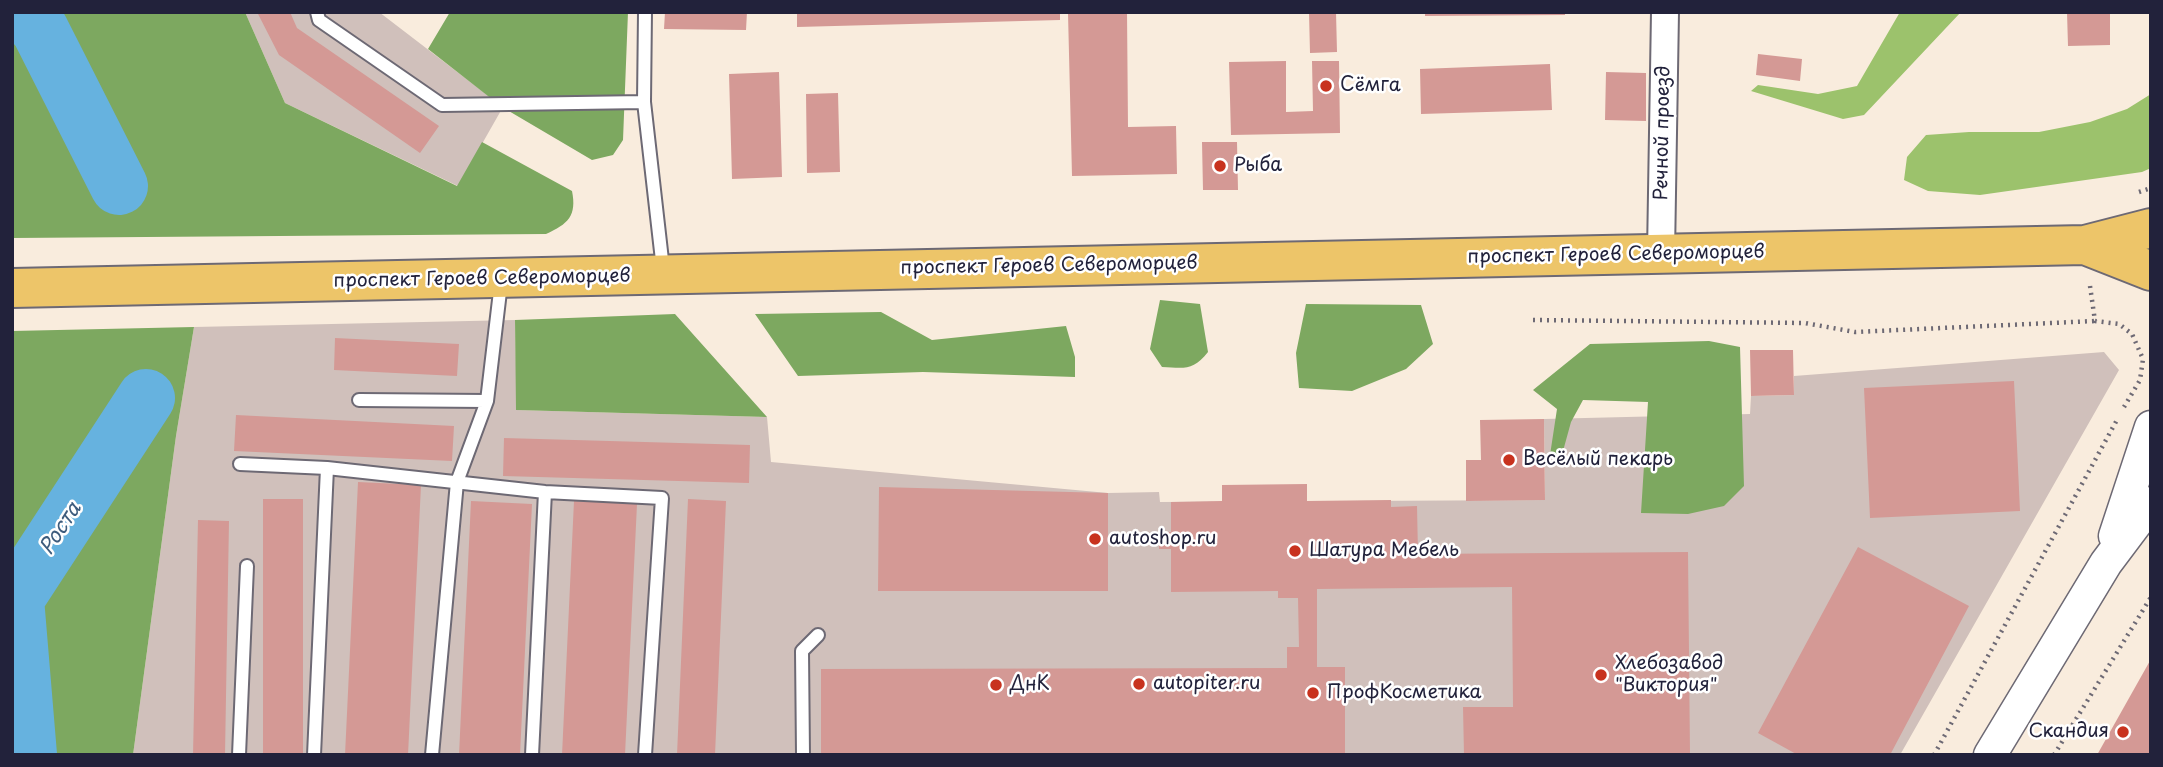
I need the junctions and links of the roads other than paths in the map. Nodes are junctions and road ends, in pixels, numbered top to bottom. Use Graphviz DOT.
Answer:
graph roads {
  1 [pos="317,12"];
  2 [pos="645,12"];
  3 [pos="1665,12"];
  4 [pos="644,102"];
  5 [pos="2151,228"];
  6 [pos="2085,245"];
  7 [pos="1661,253"];
  8 [pos="2151,271"];
  9 [pos="664,274"];
  10 [pos="501,280"];
  11 [pos="12,288"];
  12 [pos="359,400"];
  13 [pos="487,401"];
  14 [pos="2151,427"];
  15 [pos="240,464"];
  16 [pos="327,468"];
  17 [pos="457,482"];
  18 [pos="545,492"];
  19 [pos="2151,503"];
  20 [pos="2106,563"];
  21 [pos="247,566"];
  22 [pos="818,635"];
  23 [pos="239,755"];
  24 [pos="314,755"];
  25 [pos="432,755"];
  26 [pos="532,755"];
  27 [pos="645,755"];
  28 [pos="803,755"];
  29 [pos="1990,755"];
  1 -- 4 [label="lane"];
  2 -- 4 [label="lane"];
  3 -- 7 [label="street, Речной проезд"];
  4 -- 9 [label="lane"];
  5 -- 6 [label="main road, проспект Героев Североморцев"];
  6 -- 7 [label="main road, проспект Героев Североморцев"];
  6 -- 8 [label="main road, проспект Героев Североморцев"];
  7 -- 9 [label="main road, проспект Героев Североморцев"];
  9 -- 10 [label="main road, проспект Героев Североморцев"];
  10 -- 11 [label="main road, проспект Героев Североморцев"];
  10 -- 13 [label="lane"];
  12 -- 13 [label="lane"];
  13 -- 17 [label="lane"];
  14 -- 20 [label="street"];
  15 -- 16 [label="lane"];
  16 -- 17 [label="lane"];
  16 -- 24 [label="lane"];
  17 -- 18 [label="lane"];
  17 -- 25 [label="lane"];
  18 -- 26 [label="lane"];
  18 -- 27 [label="lane"];
  19 -- 20 [label="street"];
  20 -- 29 [label="street"];
  21 -- 23 [label="lane"];
  22 -- 28 [label="lane"];
}
